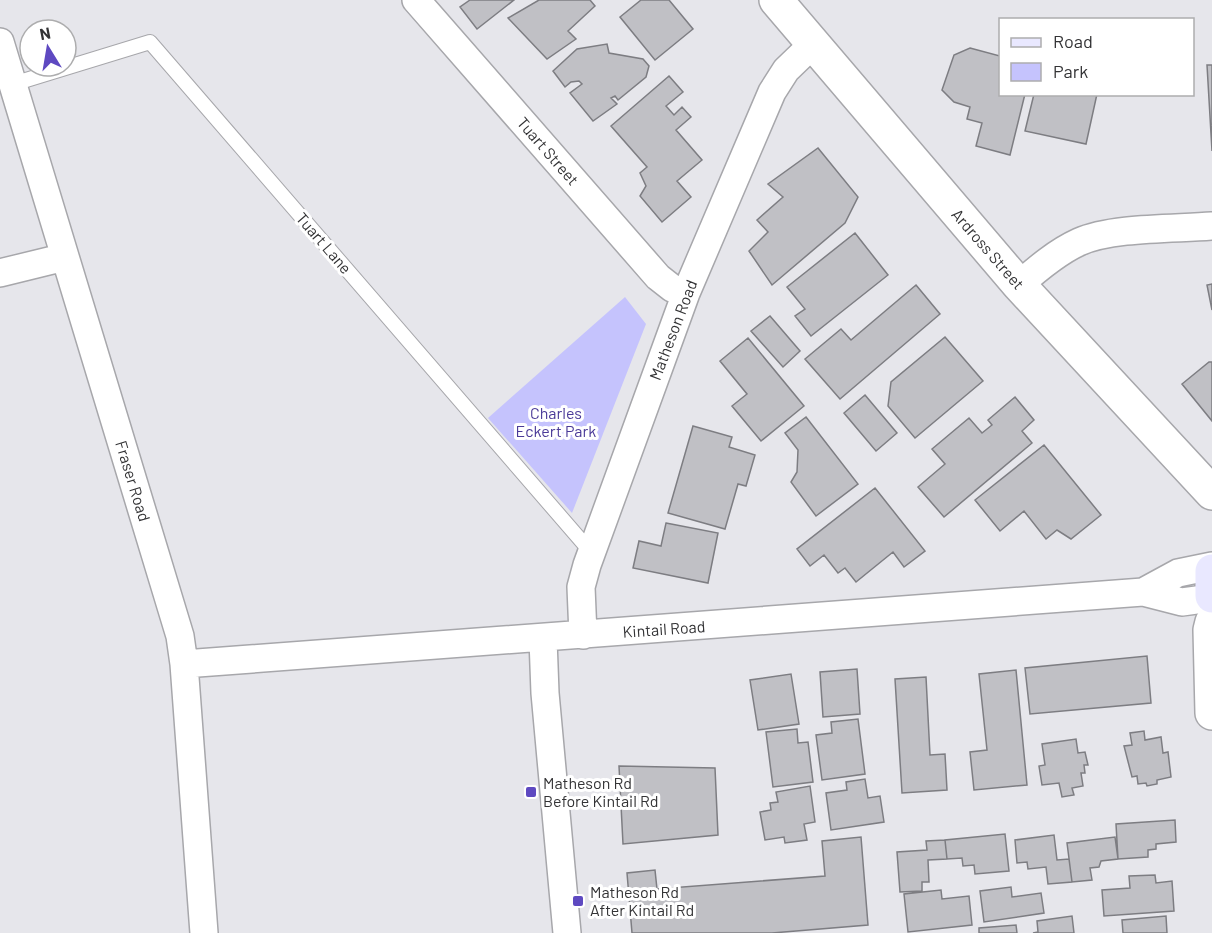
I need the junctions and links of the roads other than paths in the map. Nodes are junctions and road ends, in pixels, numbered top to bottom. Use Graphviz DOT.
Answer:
graph roads {
  1 [pos="417,0"];
  2 [pos="776,0"];
  3 [pos="0,42"];
  4 [pos="813,44"];
  5 [pos="13,84"];
  6 [pos="1212,226"];
  7 [pos="65,257"];
  8 [pos="0,273"];
  9 [pos="1019,285"];
  10 [pos="686,293"];
  11 [pos="1211,498"];
  12 [pos="591,552"];
  13 [pos="1212,566"];
  14 [pos="1212,571"];
  15 [pos="1143,592"];
  16 [pos="1212,597"];
  17 [pos="1212,622"];
  18 [pos="583,635"];
  19 [pos="543,639"];
  20 [pos="1212,661"];
  21 [pos="184,664"];
  22 [pos="1212,713"];
  23 [pos="204,933"];
  24 [pos="567,933"];
  1 -- 10 [label="street, Tuart Street"];
  2 -- 4 [label="street, Ardross Street"];
  3 -- 5 [label="street, Fraser Road"];
  4 -- 9 [label="street, Ardross Street"];
  4 -- 10 [label="street, Matheson Road"];
  5 -- 7 [label="street, Fraser Road"];
  5 -- 12 [label="lane, Tuart Lane"];
  6 -- 9 [label="street"];
  7 -- 8 [label="street"];
  7 -- 21 [label="street, Fraser Road"];
  9 -- 11 [label="street, Ardross Street"];
  10 -- 12 [label="street, Matheson Road"];
  12 -- 18 [label="street, Matheson Road"];
  13 -- 15 [label="street, Kintail Road"];
  14 -- 16 [label="main road"];
  15 -- 16 [label="street, Kintail Road"];
  15 -- 18 [label="street, Kintail Road"];
  17 -- 20 [label="street"];
  18 -- 19 [label="street, Kintail Road"];
  19 -- 21 [label="street, Kintail Road"];
  19 -- 24 [label="street"];
  20 -- 22 [label="street"];
  21 -- 23 [label="street, Fraser Road"];
}
